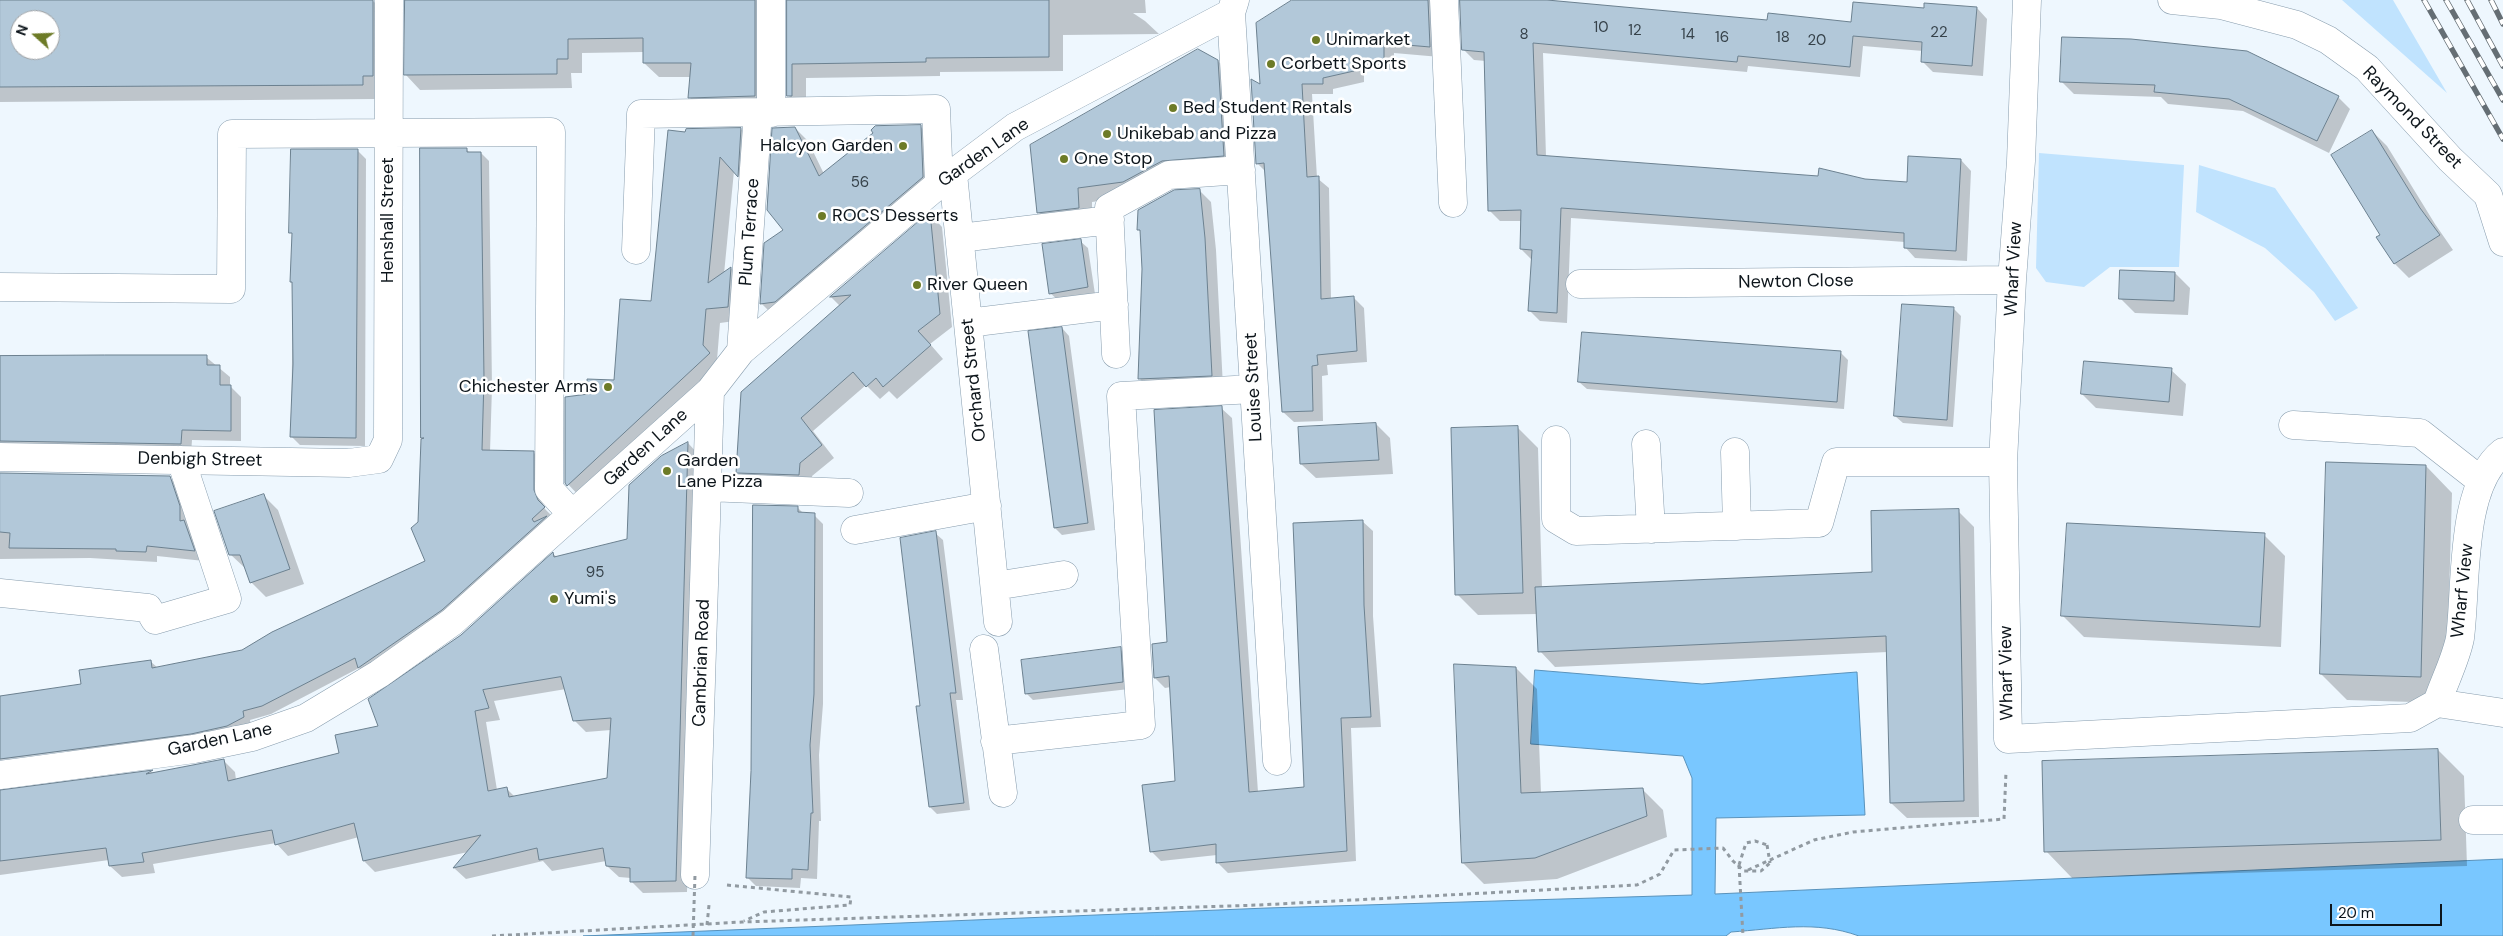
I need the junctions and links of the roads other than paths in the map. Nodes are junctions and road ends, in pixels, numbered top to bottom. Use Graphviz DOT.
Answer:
graph roads {
  1 [pos="389,0"];
  2 [pos="771,0"];
  3 [pos="1444,0"];
  4 [pos="2027,0"];
  5 [pos="2172,0"];
  6 [pos="1233,7"];
  7 [pos="765,112"];
  8 [pos="388,134"];
  9 [pos="1241,170"];
  10 [pos="946,179"];
  11 [pos="2495,191"];
  12 [pos="1454,203"];
  13 [pos="1110,220"];
  14 [pos="960,238"];
  15 [pos="2503,242"];
  16 [pos="636,250"];
  17 [pos="2012,280"];
  18 [pos="1580,284"];
  19 [pos="0,287"];
  20 [pos="1114,305"];
  21 [pos="968,323"];
  22 [pos="741,352"];
  23 [pos="1116,354"];
  24 [pos="1254,388"];
  25 [pos="710,391"];
  26 [pos="2293,425"];
  27 [pos="388,440"];
  28 [pos="1556,440"];
  29 [pos="1646,444"];
  30 [pos="1735,452"];
  31 [pos="2503,452"];
  32 [pos="0,456"];
  33 [pos="181,460"];
  34 [pos="2003,462"];
  35 [pos="2480,480"];
  36 [pos="707,487"];
  37 [pos="849,493"];
  38 [pos="987,506"];
  39 [pos="572,514"];
  40 [pos="1737,526"];
  41 [pos="1651,529"];
  42 [pos="855,530"];
  43 [pos="1064,575"];
  44 [pos="995,586"];
  45 [pos="0,593"];
  46 [pos="998,622"];
  47 [pos="984,649"];
  48 [pos="2437,703"];
  49 [pos="2503,713"];
  50 [pos="995,741"];
  51 [pos="1277,761"];
  52 [pos="0,776"];
  53 [pos="1003,793"];
  54 [pos="2473,820"];
  55 [pos="2503,820"];
  56 [pos="704,879"];
  1 -- 8 [label="street, Henshall Street"];
  2 -- 7 [label="street, Plum Terrace"];
  3 -- 12 [label="street"];
  4 -- 17 [label="street, Wharf View"];
  5 -- 11 [label="street, Raymond Street"];
  6 -- 9 [label="street, Louise Street"];
  6 -- 10 [label="street, Garden Lane"];
  7 -- 10 [label="street, Orchard Street"];
  7 -- 16 [label="street"];
  7 -- 22 [label="street, Plum Terrace"];
  8 -- 19 [label="street"];
  8 -- 27 [label="street, Henshall Street"];
  8 -- 39 [label="street"];
  9 -- 13 [label="street"];
  9 -- 24 [label="street, Louise Street"];
  10 -- 14 [label="street, Orchard Street"];
  10 -- 22 [label="street, Garden Lane"];
  11 -- 15 [label="street, Raymond Street"];
  13 -- 14 [label="street"];
  13 -- 20 [label="street"];
  14 -- 21 [label="street, Orchard Street"];
  17 -- 18 [label="street, Newton Close"];
  17 -- 34 [label="street, Wharf View"];
  20 -- 21 [label="street"];
  20 -- 23 [label="street"];
  21 -- 38 [label="street, Orchard Street"];
  22 -- 25 [label="street, Garden Lane"];
  24 -- 50 [label="street"];
  24 -- 51 [label="street, Louise Street"];
  25 -- 36 [label="street, Cambrian Road"];
  25 -- 39 [label="street, Garden Lane"];
  26 -- 35 [label="street"];
  27 -- 33 [label="street, Denbigh Street"];
  28 -- 41 [label="street"];
  29 -- 41 [label="street"];
  30 -- 40 [label="street"];
  31 -- 35 [label="street, Wharf View"];
  32 -- 33 [label="street, Denbigh Street"];
  33 -- 45 [label="street"];
  34 -- 40 [label="street"];
  34 -- 48 [label="street, Wharf View"];
  35 -- 48 [label="street, Wharf View"];
  36 -- 37 [label="street"];
  36 -- 56 [label="street, Cambrian Road"];
  38 -- 42 [label="street"];
  38 -- 44 [label="street, Orchard Street"];
  39 -- 52 [label="street, Garden Lane"];
  40 -- 41 [label="street"];
  43 -- 44 [label="street"];
  44 -- 46 [label="street, Orchard Street"];
  47 -- 50 [label="street"];
  48 -- 49 [label="street"];
  50 -- 53 [label="street"];
  54 -- 55 [label="street"];
}
